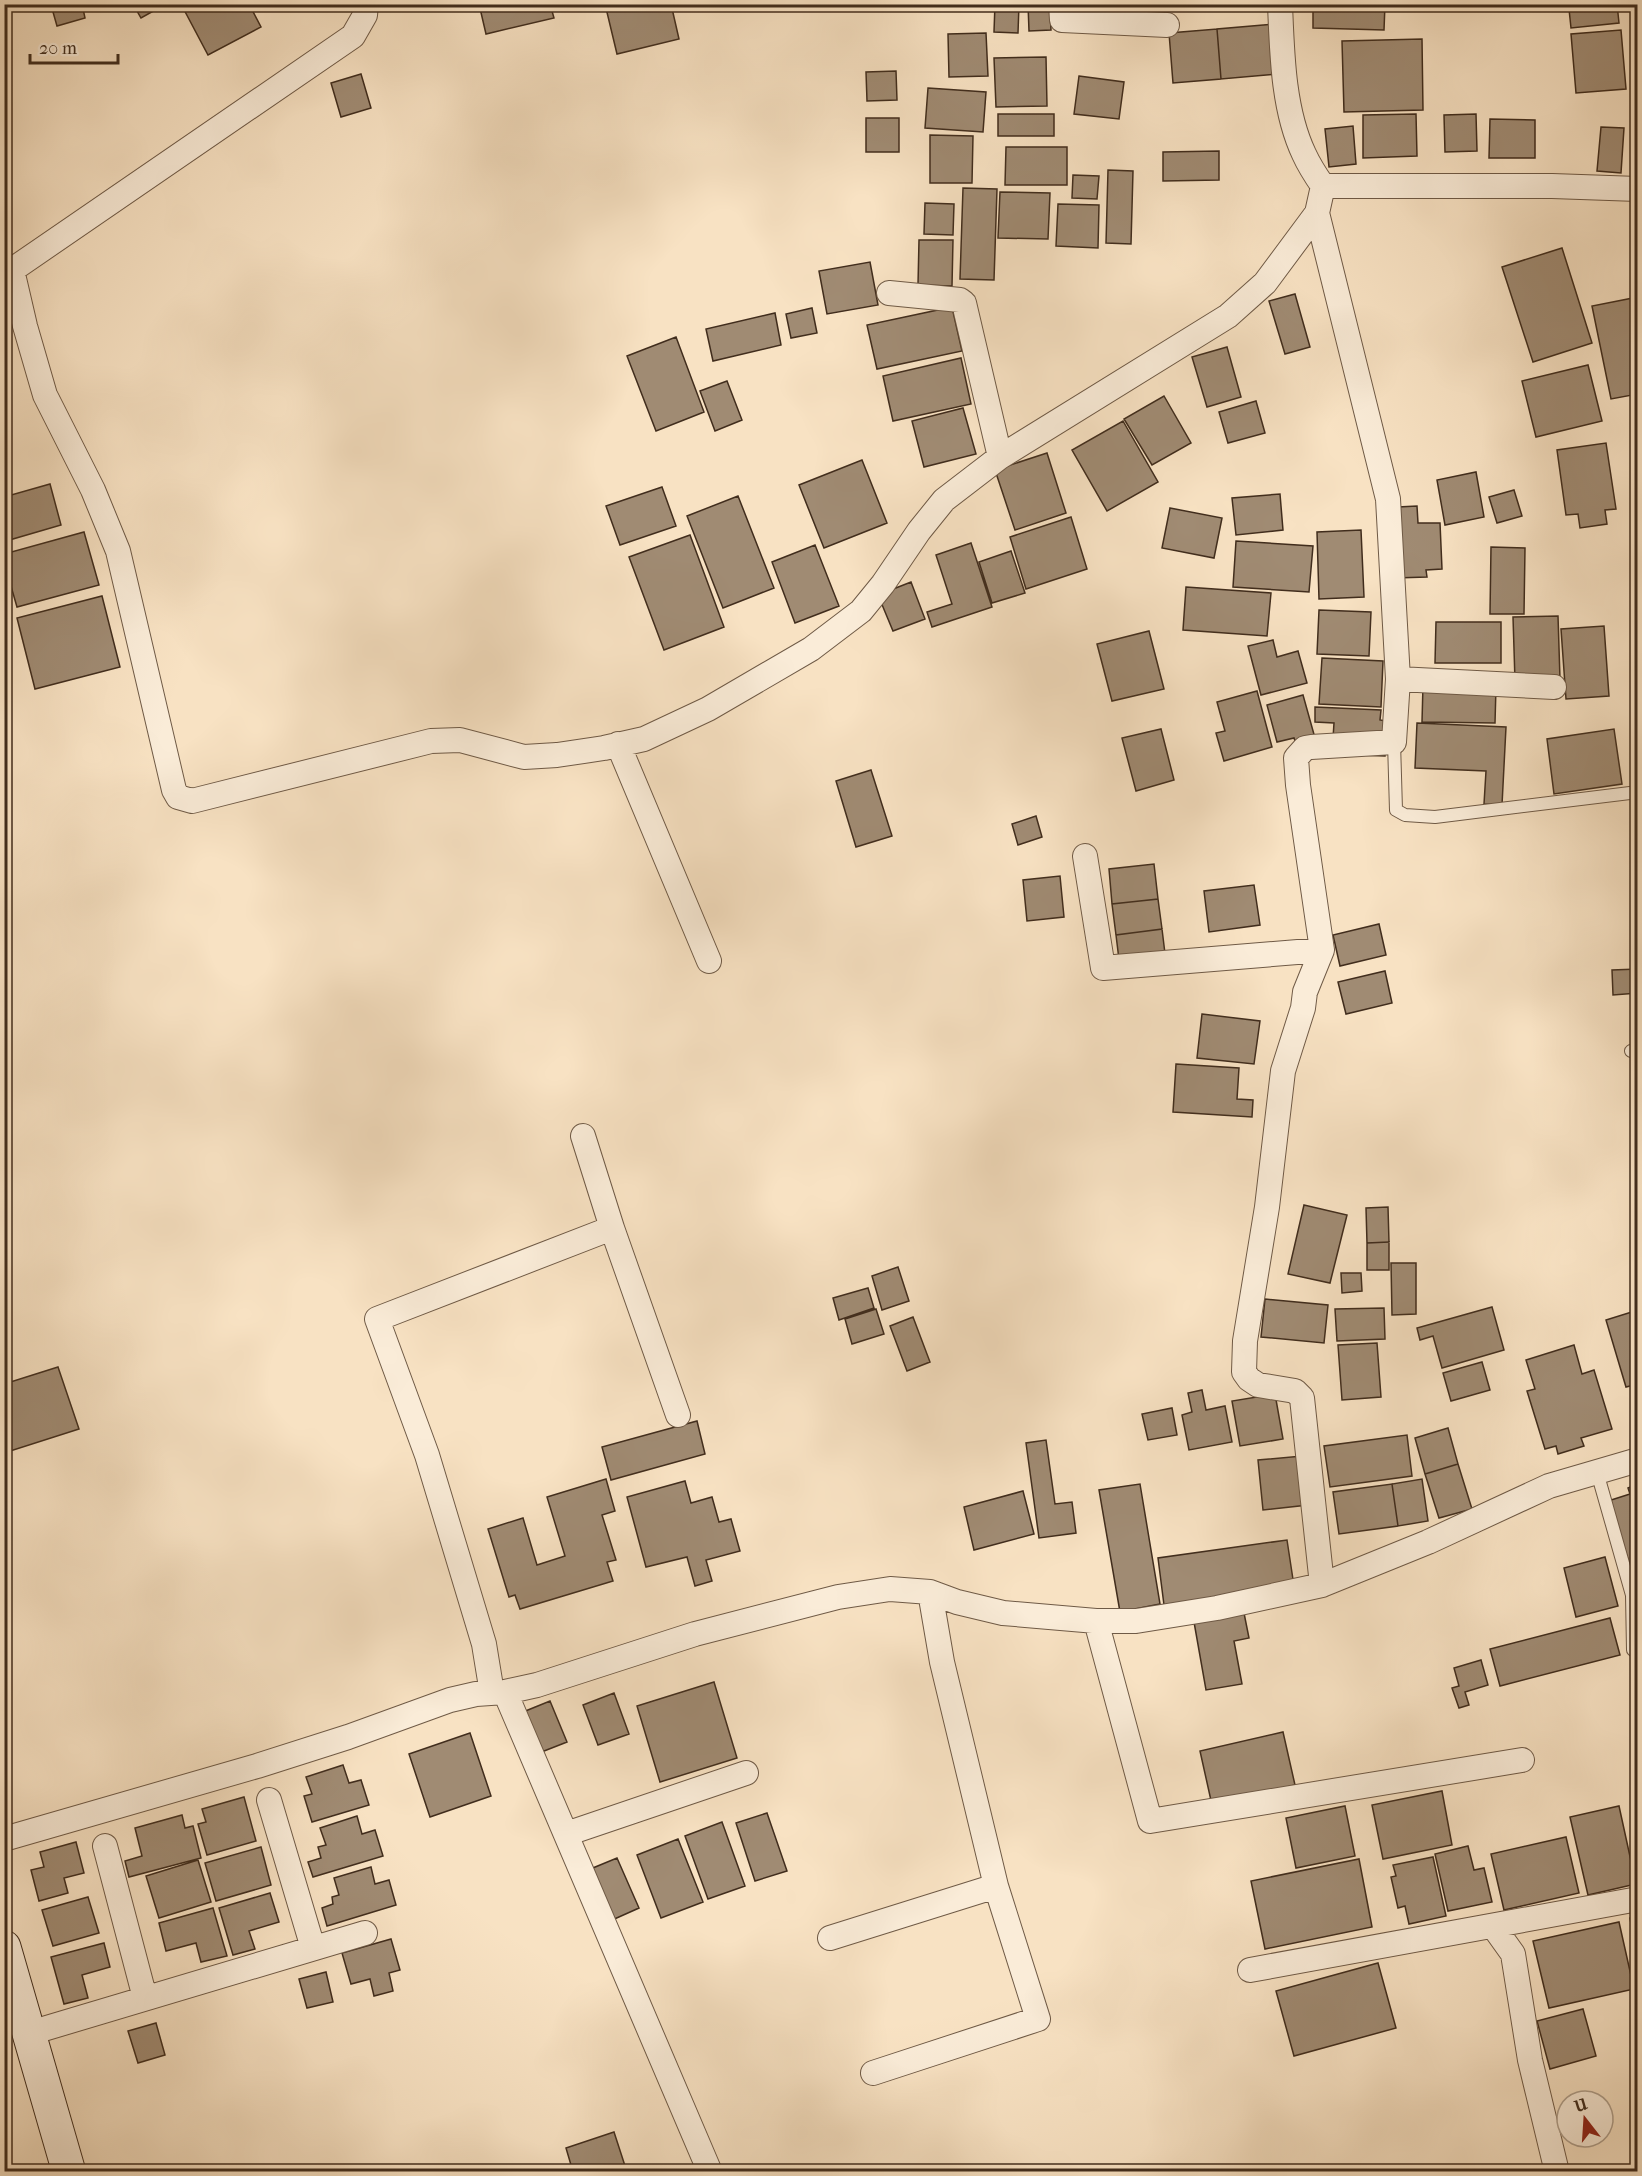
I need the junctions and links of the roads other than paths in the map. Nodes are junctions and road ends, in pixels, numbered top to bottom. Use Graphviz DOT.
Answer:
graph roads {
  1 [pos="366,4"];
  2 [pos="1061,4"];
  3 [pos="1280,4"];
  4 [pos="1167,25"];
  5 [pos="1323,186"];
  6 [pos="1638,189"];
  7 [pos="1317,213"];
  8 [pos="8,270"];
  9 [pos="890,293"];
  10 [pos="1000,457"];
  11 [pos="1398,679"];
  12 [pos="1554,687"];
  13 [pos="1394,742"];
  14 [pos="618,744"];
  15 [pos="1638,792"];
  16 [pos="1085,856"];
  17 [pos="1322,950"];
  18 [pos="709,961"];
  19 [pos="583,1136"];
  20 [pos="612,1228"];
  21 [pos="678,1415"];
  22 [pos="1638,1460"];
  23 [pos="1597,1472"];
  24 [pos="1322,1585"];
  25 [pos="930,1592"];
  26 [pos="1096,1621"];
  27 [pos="1633,1650"];
  28 [pos="498,1693"];
  29 [pos="1522,1760"];
  30 [pos="746,1773"];
  31 [pos="269,1800"];
  32 [pos="566,1834"];
  33 [pos="4,1839"];
  34 [pos="105,1846"];
  35 [pos="996,1886"];
  36 [pos="1638,1899"];
  37 [pos="1493,1926"];
  38 [pos="365,1933"];
  39 [pos="830,1938"];
  40 [pos="4,1947"];
  41 [pos="313,1948"];
  42 [pos="1250,1970"];
  43 [pos="145,1998"];
  44 [pos="30,2033"];
  45 [pos="873,2073"];
  46 [pos="69,2172"];
  47 [pos="710,2172"];
  48 [pos="1557,2172"];
  1 -- 8 [label="street"];
  2 -- 4 [label="street"];
  3 -- 5 [label="street"];
  5 -- 6 [label="street"];
  5 -- 7 [label="street"];
  7 -- 10 [label="street"];
  7 -- 11 [label="street"];
  8 -- 14 [label="street"];
  9 -- 10 [label="street"];
  10 -- 14 [label="street"];
  11 -- 12 [label="street"];
  11 -- 13 [label="street"];
  13 -- 15 [label="lane"];
  13 -- 17 [label="street"];
  14 -- 18 [label="street"];
  16 -- 17 [label="street"];
  17 -- 24 [label="street"];
  19 -- 20 [label="street"];
  20 -- 21 [label="street"];
  20 -- 28 [label="street"];
  22 -- 23 [label="street"];
  23 -- 24 [label="street"];
  23 -- 27 [label="lane"];
  24 -- 26 [label="street"];
  25 -- 26 [label="street"];
  25 -- 28 [label="street"];
  25 -- 35 [label="street"];
  26 -- 29 [label="street"];
  28 -- 32 [label="street"];
  28 -- 33 [label="street"];
  30 -- 32 [label="street"];
  31 -- 41 [label="street"];
  32 -- 47 [label="street"];
  34 -- 43 [label="street"];
  35 -- 39 [label="street"];
  35 -- 45 [label="street"];
  36 -- 37 [label="street"];
  37 -- 42 [label="street"];
  37 -- 48 [label="street"];
  38 -- 41 [label="street"];
  40 -- 44 [label="main road"];
  41 -- 43 [label="street"];
  43 -- 44 [label="street"];
  44 -- 46 [label="main road"];
}
